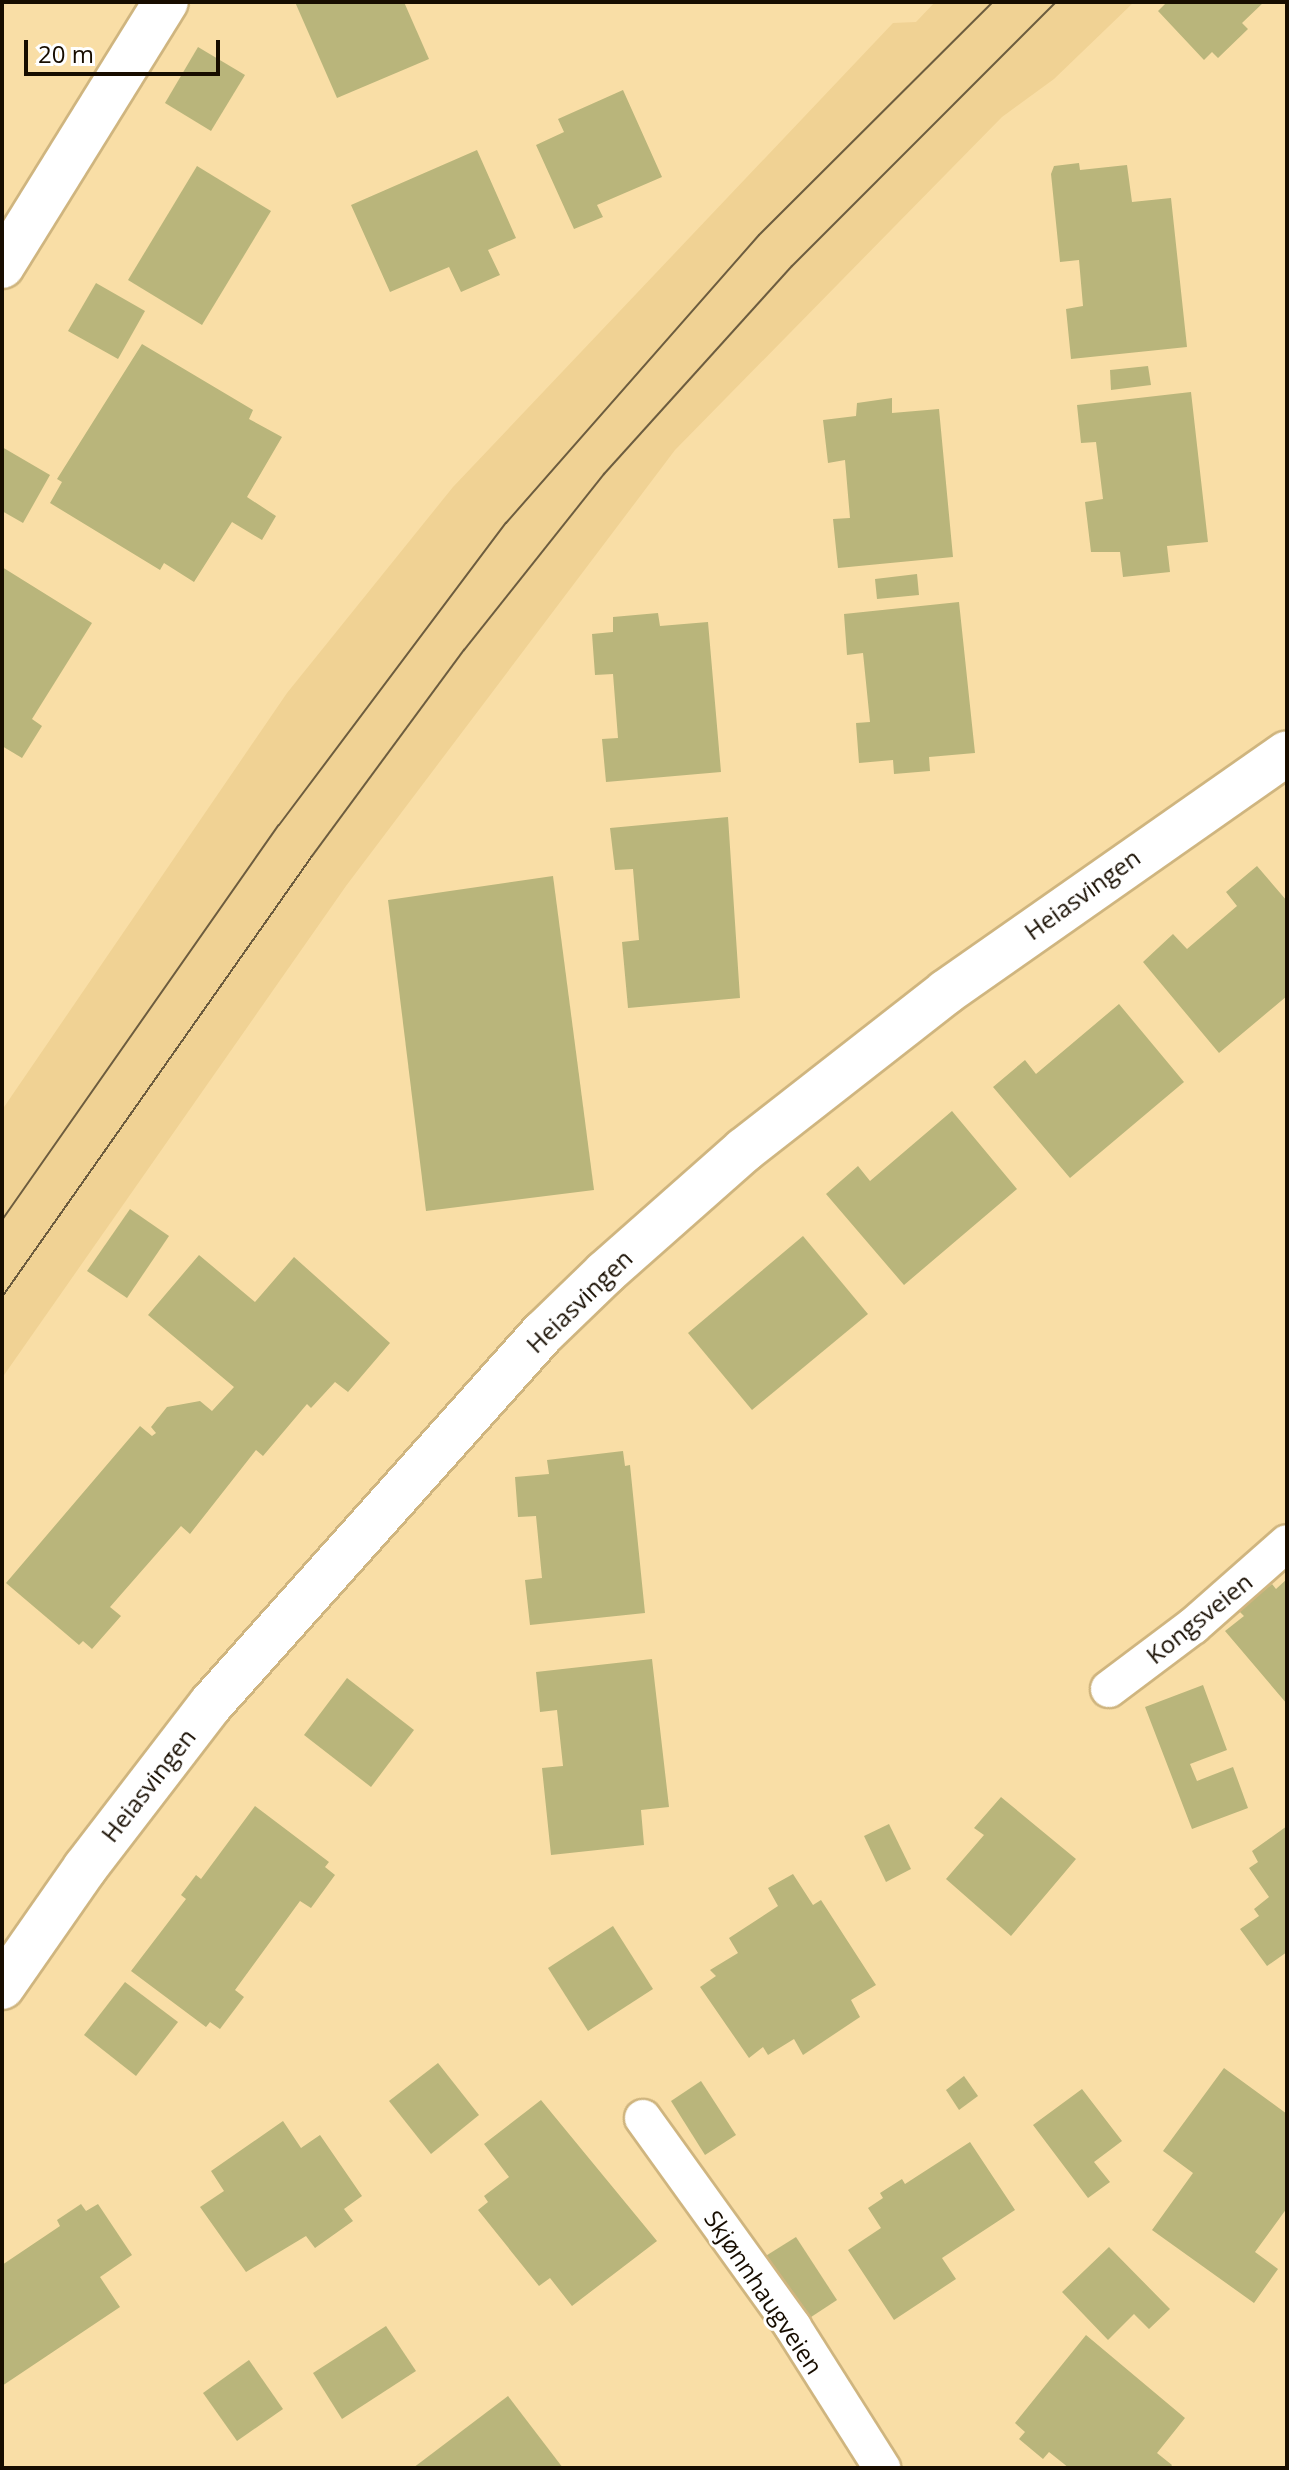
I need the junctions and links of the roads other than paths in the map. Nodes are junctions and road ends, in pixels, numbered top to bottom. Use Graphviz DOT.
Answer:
graph roads {
  1 [pos="166,2"];
  2 [pos="2,266"];
  3 [pos="1287,753"];
  4 [pos="1287,1543"];
  5 [pos="1109,1689"];
  6 [pos="2,1987"];
  7 [pos="643,2118"];
  8 [pos="882,2468"];
  1 -- 2 [label="street"];
  3 -- 6 [label="street, Heiasvingen"];
  4 -- 5 [label="lane, Kongsveien"];
  7 -- 8 [label="lane, Skjønnhaugveien"];
}
